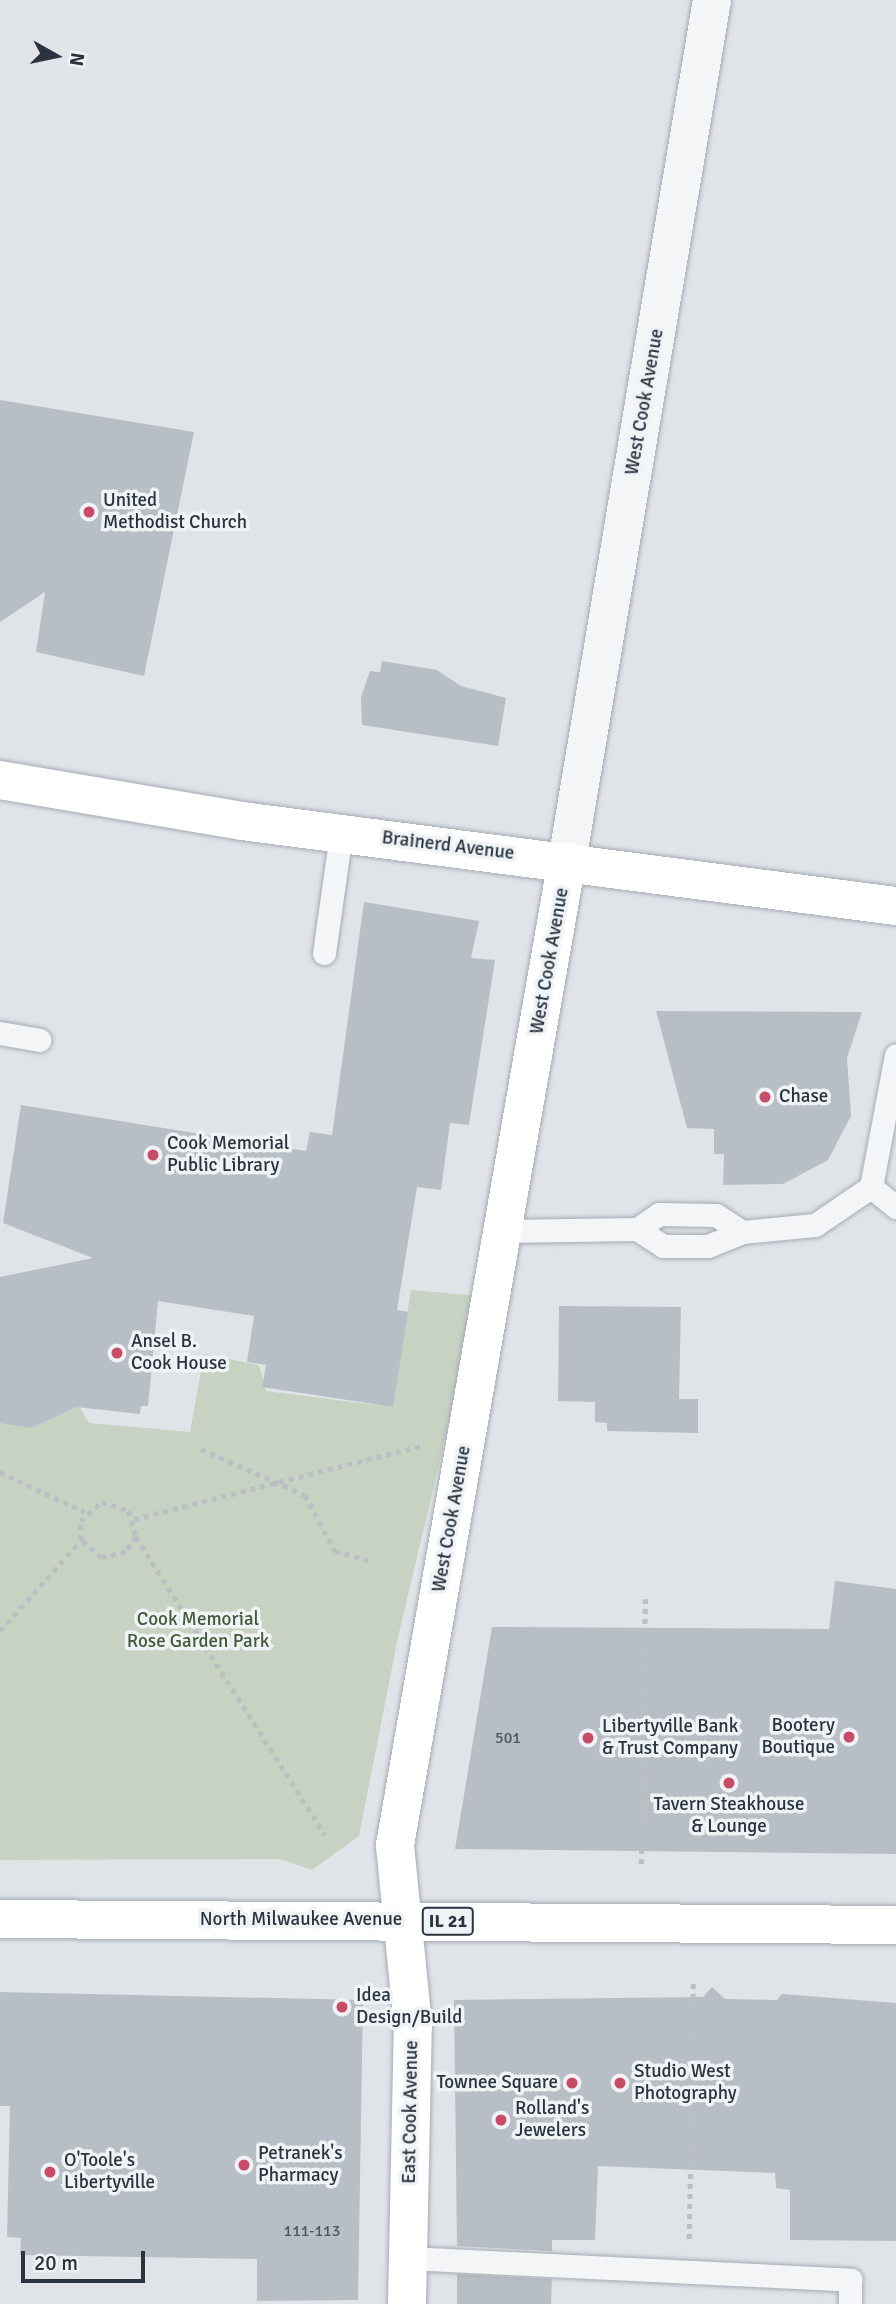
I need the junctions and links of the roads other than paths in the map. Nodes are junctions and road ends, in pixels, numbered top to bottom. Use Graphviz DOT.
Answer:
graph roads {
  1 [pos="712,0"];
  2 [pos="0,780"];
  3 [pos="341,833"];
  4 [pos="567,861"];
  5 [pos="896,906"];
  6 [pos="324,953"];
  7 [pos="0,1033"];
  8 [pos="39,1040"];
  9 [pos="896,1055"];
  10 [pos="871,1187"];
  11 [pos="896,1207"];
  12 [pos="637,1229"];
  13 [pos="502,1231"];
  14 [pos="742,1232"];
  15 [pos="0,1919"];
  16 [pos="403,1921"];
  17 [pos="896,1925"];
  18 [pos="408,2258"];
  19 [pos="407,2304"];
  20 [pos="850,2304"];
  1 -- 4 [label="street, West Cook Avenue"];
  2 -- 3 [label="street, Brainerd Avenue"];
  3 -- 4 [label="street, Brainerd Avenue"];
  3 -- 6 [label="lane"];
  4 -- 5 [label="street, Brainerd Avenue"];
  4 -- 13 [label="street, West Cook Avenue"];
  7 -- 8 [label="lane"];
  9 -- 10 [label="lane"];
  10 -- 11 [label="lane"];
  10 -- 14 [label="lane"];
  12 -- 13 [label="lane"];
  12 -- 14 [label="lane"];
  12 -- 14 [label="lane"];
  13 -- 16 [label="street, West Cook Avenue"];
  15 -- 16 [label="street, North Milwaukee Avenue / IL 21"];
  16 -- 17 [label="street, North Milwaukee Avenue / IL 21"];
  16 -- 18 [label="street, East Cook Avenue"];
  18 -- 19 [label="street, East Cook Avenue"];
  18 -- 20 [label="lane"];
}
